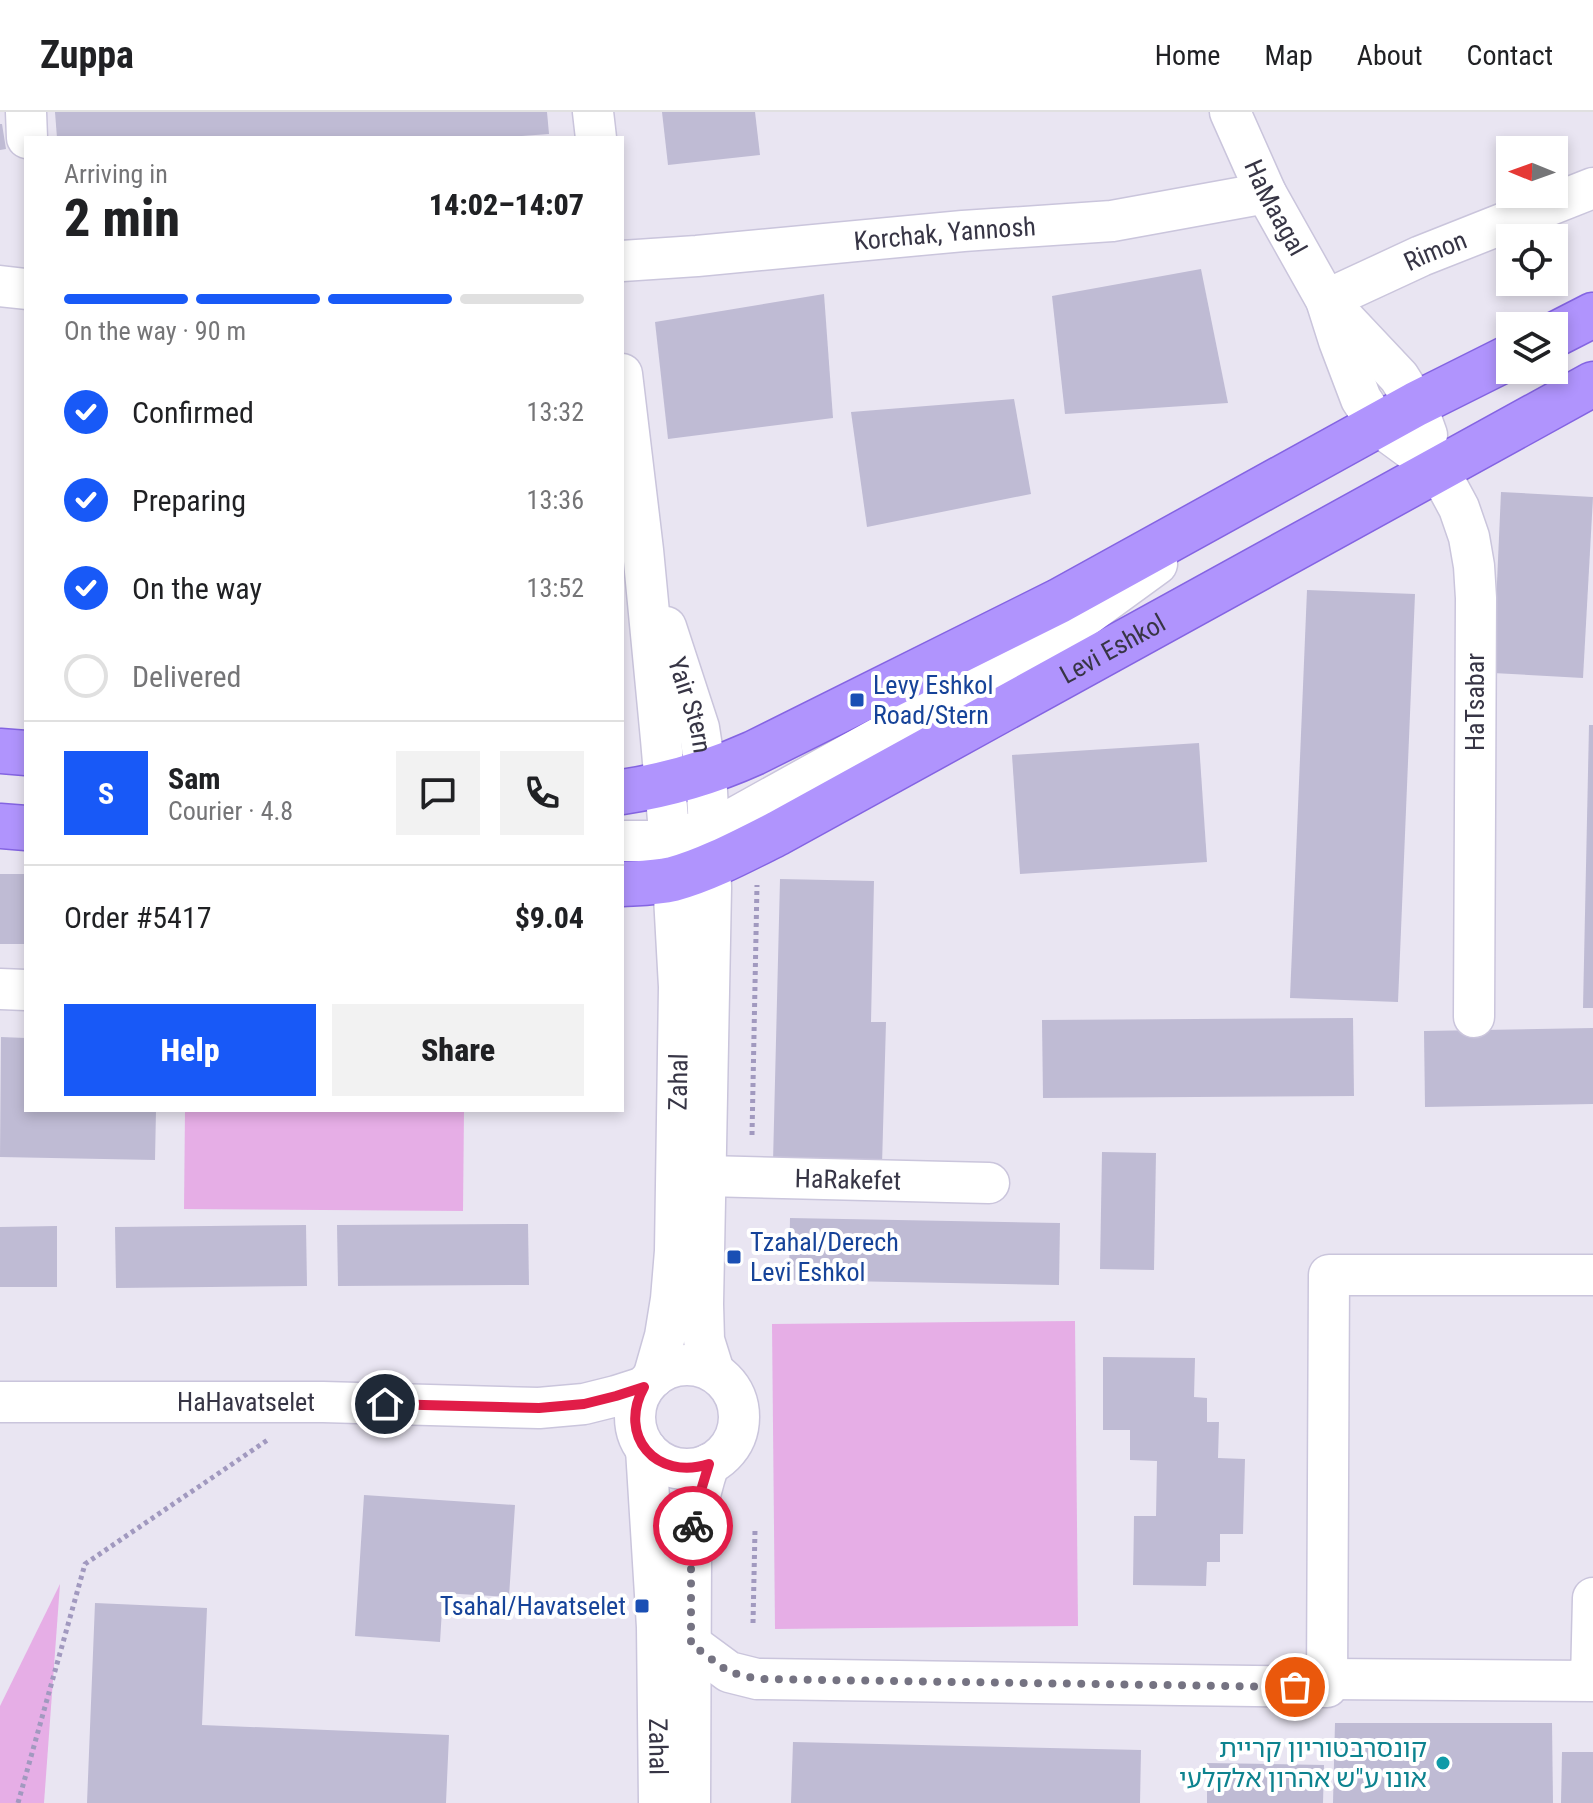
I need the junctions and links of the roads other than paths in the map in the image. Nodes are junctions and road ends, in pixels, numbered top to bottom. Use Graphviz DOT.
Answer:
graph roads {
  1 [pos="26,112"];
  2 [pos="593,112"];
  3 [pos="1230,112"];
  4 [pos="27,136"];
  5 [pos="596,136"];
  6 [pos="1593,188"];
  7 [pos="1266,193"];
  8 [pos="624,261"];
  9 [pos="0,286"];
  10 [pos="24,289"];
  11 [pos="1326,300"];
  12 [pos="1593,315"];
  13 [pos="1568,328"];
  14 [pos="1496,364"];
  15 [pos="1593,384"];
  16 [pos="624,391"];
  17 [pos="1416,404"];
  18 [pos="1378,425"];
  19 [pos="1438,469"];
  20 [pos="1248,498"];
  21 [pos="643,550"];
  22 [pos="0,751"];
  23 [pos="24,753"];
  24 [pos="706,773"];
  25 [pos="665,784"];
  26 [pos="624,792"];
  27 [pos="0,826"];
  28 [pos="24,828"];
  29 [pos="624,841"];
  30 [pos="690,853"];
  31 [pos="624,884"];
  32 [pos="0,989"];
  33 [pos="24,990"];
  34 [pos="1474,1017"];
  35 [pos="706,1176"];
  36 [pos="989,1183"];
  37 [pos="1593,1275"];
  38 [pos="714,1372"];
  39 [pos="648,1382"];
  40 [pos="0,1402"];
  41 [pos="539,1408"];
  42 [pos="642,1444"];
  43 [pos="709,1464"];
  44 [pos="1593,1598"];
  45 [pos="691,1644"];
  46 [pos="757,1679"];
  47 [pos="1327,1683"];
  48 [pos="691,1722"];
  49 [pos="659,1803"];
  50 [pos="690,1803"];
  1 -- 4 [label="street"];
  2 -- 5 [label="street"];
  3 -- 7 [label="street, HaMaagal"];
  6 -- 11 [label="street, Rimon"];
  7 -- 8 [label="street, Korchak, Yannosh"];
  7 -- 11 [label="street, HaMaagal"];
  9 -- 10 [label="street"];
  11 -- 17 [label="street, HaMaagal"];
  11 -- 18 [label="street, HaMaagal"];
  12 -- 13 [label="main road"];
  14 -- 17 [label="main road"];
  15 -- 19 [label="main road, Levi Eshkol"];
  16 -- 21 [label="street, Yair Stern"];
  17 -- 18 [label="main road"];
  17 -- 19 [label="street, HaMaagal"];
  18 -- 19 [label="street, HaTsabar"];
  18 -- 20 [label="main road"];
  19 -- 30 [label="main road, Levi Eshkol"];
  19 -- 34 [label="street, HaTsabar"];
  20 -- 24 [label="main road"];
  20 -- 30 [label="street"];
  21 -- 24 [label="street, Yair Stern"];
  21 -- 25 [label="street, Yair Stern"];
  22 -- 23 [label="main road"];
  24 -- 25 [label="main road"];
  24 -- 30 [label="street, Yair Stern"];
  25 -- 26 [label="main road"];
  25 -- 30 [label="street, Zahal"];
  27 -- 28 [label="main road"];
  29 -- 30 [label="street"];
  30 -- 31 [label="main road, Levi Eshkol"];
  30 -- 35 [label="street, Zahal"];
  30 -- 39 [label="street, Zahal"];
  32 -- 33 [label="street"];
  35 -- 36 [label="street, HaRakefet"];
  35 -- 38 [label="street, Zahal"];
  37 -- 47 [label="street"];
  38 -- 39 [label="street"];
  38 -- 43 [label="street"];
  39 -- 41 [label="street"];
  39 -- 42 [label="street"];
  40 -- 41 [label="street, HaHavatselet"];
  41 -- 42 [label="street"];
  42 -- 43 [label="street"];
  42 -- 49 [label="street, Zahal"];
  43 -- 45 [label="street, Zahal"];
  44 -- 47 [label="street"];
  45 -- 46 [label="street"];
  45 -- 48 [label="street, Zahal"];
  46 -- 47 [label="street"];
  46 -- 48 [label="street"];
  48 -- 50 [label="street, Zahal"];
}
